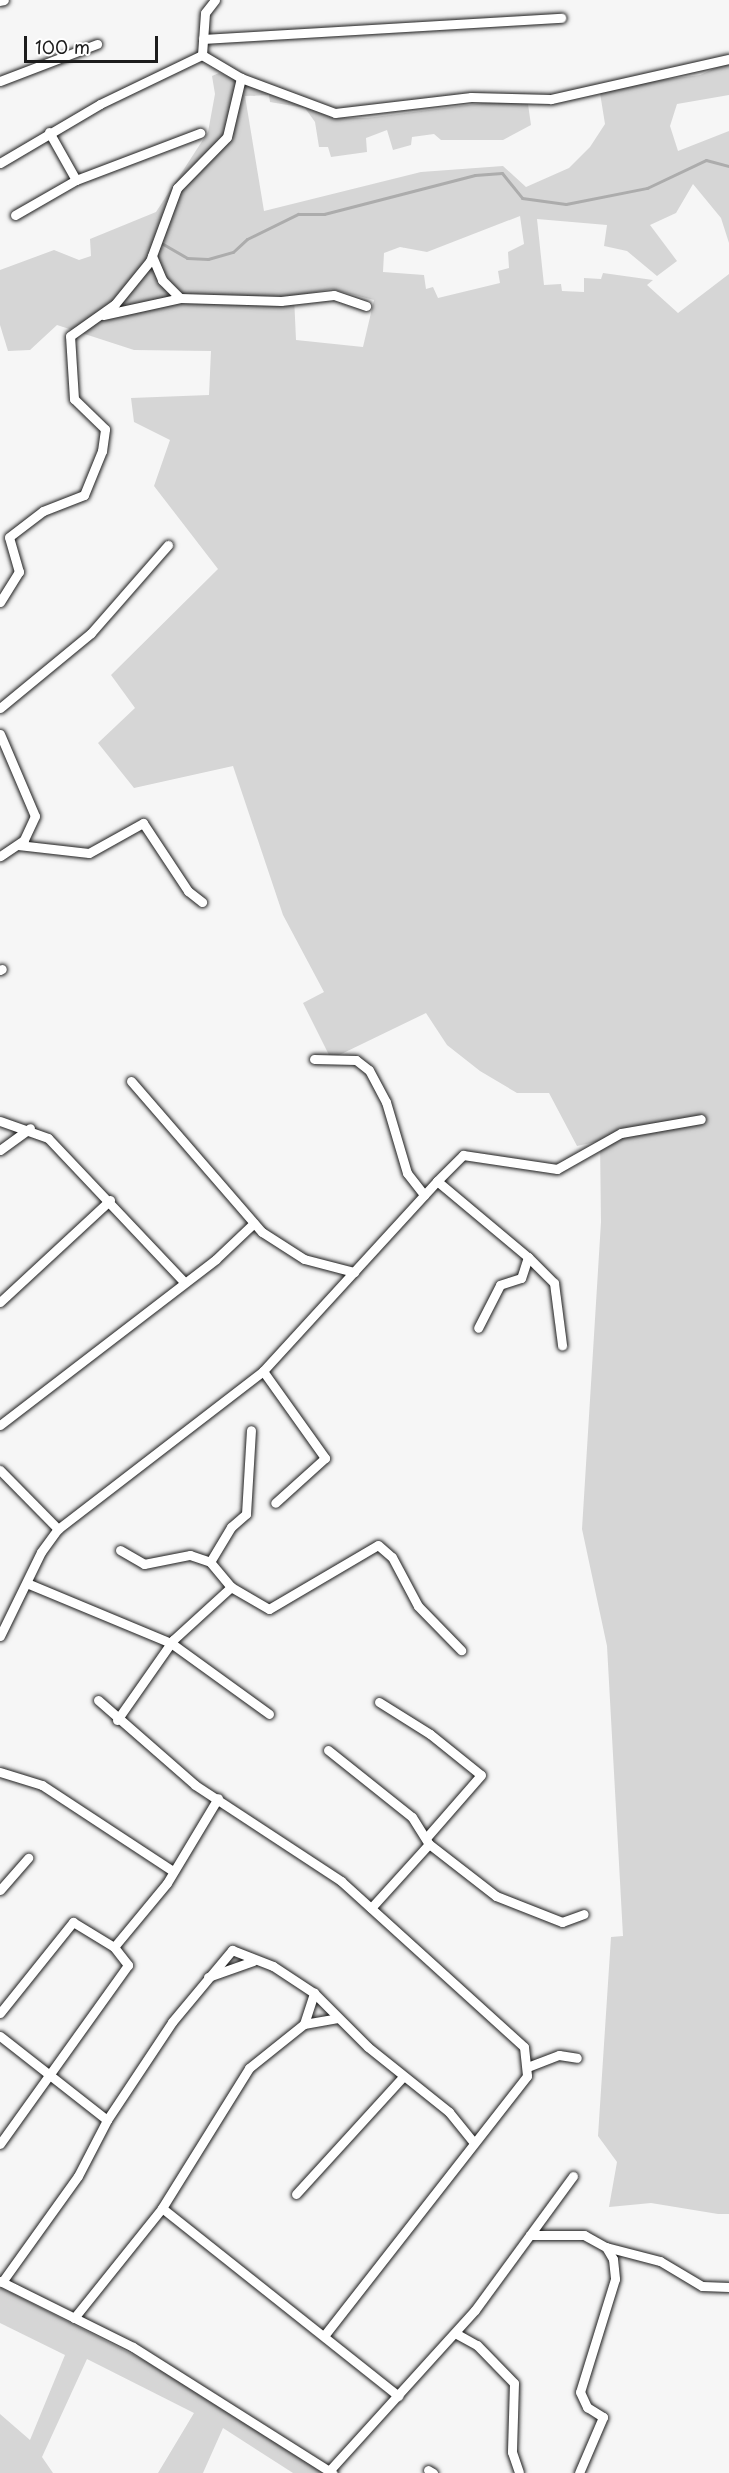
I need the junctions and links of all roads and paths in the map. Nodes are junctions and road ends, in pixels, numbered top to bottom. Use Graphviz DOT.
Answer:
graph roads {
  1 [pos="214,0"];
  2 [pos="561,18"];
  3 [pos="203,39"];
  4 [pos="98,44"];
  5 [pos="202,55"];
  6 [pos="729,59"];
  7 [pos="241,78"];
  8 [pos="0,81"];
  9 [pos="49,132"];
  10 [pos="200,133"];
  11 [pos="0,163"];
  12 [pos="76,180"];
  13 [pos="15,214"];
  14 [pos="152,256"];
  15 [pos="180,298"];
  16 [pos="366,306"];
  17 [pos="101,316"];
  18 [pos="168,545"];
  19 [pos="0,602"];
  20 [pos="0,708"];
  21 [pos="0,734"];
  22 [pos="18,845"];
  23 [pos="0,856"];
  24 [pos="202,902"];
  25 [pos="314,1059"];
  26 [pos="131,1081"];
  27 [pos="701,1119"];
  28 [pos="0,1121"];
  29 [pos="30,1128"];
  30 [pos="0,1150"];
  31 [pos="437,1182"];
  32 [pos="424,1195"];
  33 [pos="110,1200"];
  34 [pos="254,1223"];
  35 [pos="528,1257"];
  36 [pos="354,1272"];
  37 [pos="184,1282"];
  38 [pos="0,1302"];
  39 [pos="478,1328"];
  40 [pos="562,1345"];
  41 [pos="263,1371"];
  42 [pos="0,1425"];
  43 [pos="251,1430"];
  44 [pos="0,1470"];
  45 [pos="275,1503"];
  46 [pos="58,1529"];
  47 [pos="120,1550"];
  48 [pos="210,1562"];
  49 [pos="29,1584"];
  50 [pos="231,1587"];
  51 [pos="0,1636"];
  52 [pos="171,1643"];
  53 [pos="461,1650"];
  54 [pos="98,1700"];
  55 [pos="378,1702"];
  56 [pos="269,1714"];
  57 [pos="117,1720"];
  58 [pos="328,1750"];
  59 [pos="0,1772"];
  60 [pos="218,1798"];
  61 [pos="428,1840"];
  62 [pos="28,1858"];
  63 [pos="173,1871"];
  64 [pos="0,1890"];
  65 [pos="371,1908"];
  66 [pos="584,1914"];
  67 [pos="114,1947"];
  68 [pos="262,1961"];
  69 [pos="205,1978"];
  70 [pos="314,1993"];
  71 [pos="0,2013"];
  72 [pos="337,2018"];
  73 [pos="304,2024"];
  74 [pos="0,2036"];
  75 [pos="577,2058"];
  76 [pos="530,2066"];
  77 [pos="51,2074"];
  78 [pos="403,2077"];
  79 [pos="107,2120"];
  80 [pos="473,2142"];
  81 [pos="0,2144"];
  82 [pos="573,2176"];
  83 [pos="296,2194"];
  84 [pos="162,2208"];
  85 [pos="530,2235"];
  86 [pos="606,2247"];
  87 [pos="1,2281"];
  88 [pos="729,2287"];
  89 [pos="74,2318"];
  90 [pos="326,2333"];
  91 [pos="455,2333"];
  92 [pos="398,2396"];
  93 [pos="330,2472"];
  94 [pos="519,2472"];
  95 [pos="579,2473"];
  1 -- 3 [label="street"];
  2 -- 3 [label="street"];
  3 -- 5 [label="street"];
  4 -- 8 [label="street"];
  5 -- 7 [label="street"];
  5 -- 9 [label="street"];
  6 -- 7 [label="street"];
  7 -- 14 [label="street"];
  9 -- 11 [label="street"];
  9 -- 12 [label="street"];
  10 -- 12 [label="street"];
  12 -- 13 [label="street"];
  14 -- 15 [label="street"];
  14 -- 17 [label="street"];
  15 -- 16 [label="street"];
  15 -- 17 [label="street"];
  17 -- 19 [label="street"];
  18 -- 20 [label="street"];
  21 -- 22 [label="street"];
  22 -- 23 [label="street"];
  22 -- 24 [label="street"];
  25 -- 32 [label="street"];
  26 -- 34 [label="street"];
  27 -- 31 [label="street"];
  28 -- 29 [label="street"];
  29 -- 30 [label="street"];
  29 -- 33 [label="street"];
  31 -- 32 [label="street"];
  31 -- 35 [label="street"];
  32 -- 36 [label="street"];
  33 -- 37 [label="street"];
  33 -- 38 [label="street"];
  34 -- 36 [label="street"];
  34 -- 37 [label="street"];
  35 -- 39 [label="street"];
  35 -- 40 [label="street"];
  36 -- 41 [label="street"];
  37 -- 42 [label="street"];
  41 -- 45 [label="street"];
  41 -- 46 [label="street"];
  43 -- 48 [label="street"];
  44 -- 46 [label="street"];
  46 -- 49 [label="street"];
  47 -- 48 [label="street"];
  48 -- 50 [label="street"];
  49 -- 51 [label="street"];
  49 -- 52 [label="street"];
  50 -- 52 [label="street"];
  50 -- 53 [label="street"];
  52 -- 56 [label="street"];
  52 -- 57 [label="street"];
  54 -- 57 [label="street"];
  55 -- 61 [label="street"];
  57 -- 60 [label="street"];
  58 -- 61 [label="street"];
  59 -- 63 [label="street"];
  60 -- 63 [label="street"];
  60 -- 65 [label="street"];
  61 -- 65 [label="street"];
  61 -- 66 [label="street"];
  62 -- 64 [label="street"];
  63 -- 67 [label="street"];
  65 -- 76 [label="street"];
  67 -- 71 [label="street"];
  67 -- 77 [label="street"];
  68 -- 69 [label="street"];
  68 -- 69 [label="street"];
  68 -- 70 [label="street"];
  69 -- 79 [label="street"];
  70 -- 72 [label="street"];
  70 -- 73 [label="street"];
  72 -- 73 [label="street"];
  72 -- 78 [label="street"];
  73 -- 84 [label="street"];
  74 -- 77 [label="street"];
  75 -- 76 [label="street"];
  76 -- 80 [label="street"];
  77 -- 79 [label="street"];
  77 -- 81 [label="street"];
  78 -- 80 [label="street"];
  78 -- 83 [label="street"];
  79 -- 87 [label="street"];
  80 -- 90 [label="street"];
  82 -- 85 [label="street"];
  84 -- 89 [label="street"];
  84 -- 90 [label="street"];
  85 -- 86 [label="street"];
  85 -- 91 [label="street"];
  86 -- 88 [label="street"];
  86 -- 95 [label="street"];
  87 -- 89 [label="street"];
  89 -- 93 [label="street"];
  90 -- 92 [label="street"];
  91 -- 92 [label="street"];
  91 -- 94 [label="street"];
  92 -- 93 [label="street"];
}
